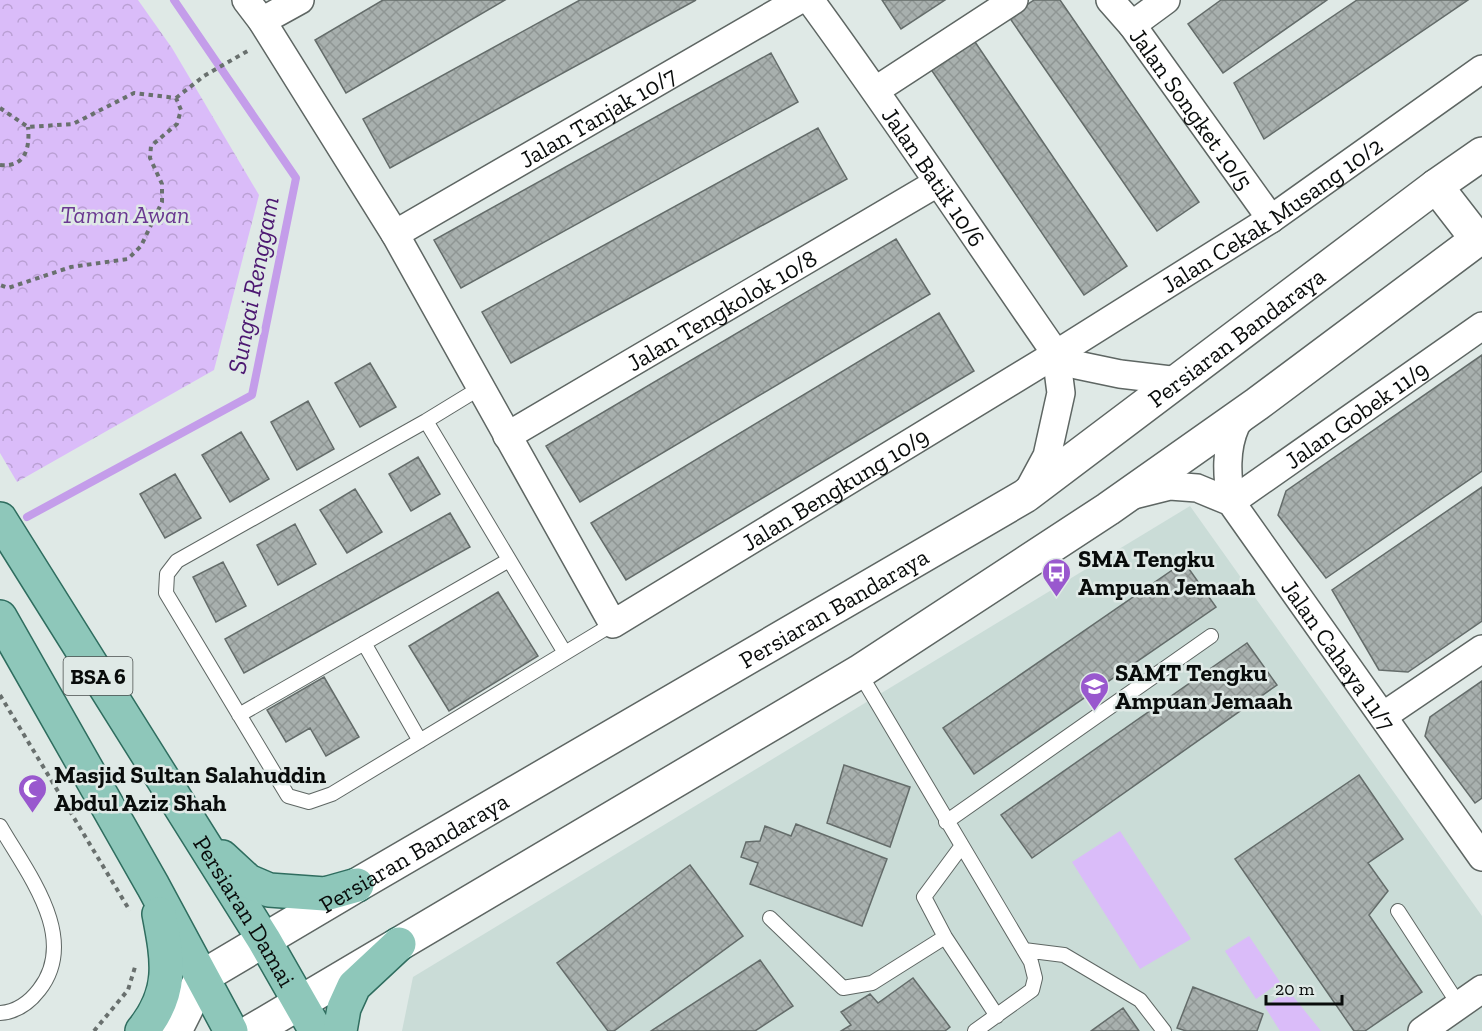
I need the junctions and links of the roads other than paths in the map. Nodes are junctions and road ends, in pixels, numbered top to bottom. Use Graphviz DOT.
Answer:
graph roads {
  1 [pos="300,0"];
  2 [pos="799,0"];
  3 [pos="810,0"];
  4 [pos="1014,0"];
  5 [pos="1110,0"];
  6 [pos="1166,0"];
  7 [pos="254,11"];
  8 [pos="1132,25"];
  9 [pos="1482,69"];
  10 [pos="876,90"];
  11 [pos="1482,154"];
  12 [pos="937,183"];
  13 [pos="1436,186"];
  14 [pos="1271,219"];
  15 [pos="395,234"];
  16 [pos="1479,238"];
  17 [pos="1482,326"];
  18 [pos="1056,354"];
  19 [pos="1179,381"];
  20 [pos="480,388"];
  21 [pos="1257,404"];
  22 [pos="426,421"];
  23 [pos="507,436"];
  24 [pos="1025,496"];
  25 [pos="1231,502"];
  26 [pos="1108,509"];
  27 [pos="0,519"];
  28 [pos="508,560"];
  29 [pos="0,617"];
  30 [pos="613,624"];
  31 [pos="1211,636"];
  32 [pos="364,643"];
  33 [pos="1482,649"];
  34 [pos="565,653"];
  35 [pos="859,672"];
  36 [pos="239,715"];
  37 [pos="1383,716"];
  38 [pos="420,741"];
  39 [pos="946,822"];
  40 [pos="0,826"];
  41 [pos="197,833"];
  42 [pos="961,847"];
  43 [pos="1482,857"];
  44 [pos="357,885"];
  45 [pos="153,886"];
  46 [pos="1398,911"];
  47 [pos="770,918"];
  48 [pos="945,938"];
  49 [pos="264,940"];
  50 [pos="399,944"];
  51 [pos="1024,950"];
  52 [pos="202,977"];
  53 [pos="1482,989"];
  54 [pos="298,1003"];
  55 [pos="1459,1005"];
  56 [pos="0,1013"];
  57 [pos="997,1016"];
  58 [pos="142,1031"];
  59 [pos="175,1031"];
  60 [pos="231,1031"];
  61 [pos="252,1031"];
  62 [pos="316,1031"];
  63 [pos="340,1031"];
  64 [pos="975,1031"];
  65 [pos="1164,1031"];
  66 [pos="1422,1031"];
  1 -- 7 [label="street"];
  2 -- 15 [label="street, Jalan Tanjak 10/7"];
  3 -- 10 [label="street, Jalan Batik 10/6"];
  4 -- 10 [label="street"];
  5 -- 8 [label="street, Jalan Songket 10/5"];
  6 -- 8 [label="street"];
  7 -- 15 [label="street"];
  8 -- 14 [label="street, Jalan Songket 10/5"];
  9 -- 14 [label="street, Jalan Cekak Musang 10/2"];
  10 -- 12 [label="street, Jalan Batik 10/6"];
  11 -- 13 [label="main road, Persiaran Bandaraya"];
  12 -- 18 [label="street, Jalan Batik 10/6"];
  12 -- 23 [label="street, Jalan Tengkolok 10/8"];
  13 -- 16 [label="main road"];
  13 -- 19 [label="main road, Persiaran Bandaraya"];
  14 -- 18 [label="street, Jalan Cekak Musang 10/2"];
  15 -- 20 [label="street"];
  16 -- 21 [label="main road"];
  17 -- 25 [label="street, Jalan Gobek 11/9"];
  18 -- 19 [label="street"];
  18 -- 24 [label="street, Jalan Batik 10/6"];
  18 -- 30 [label="street, Jalan Bengkung 10/9"];
  19 -- 24 [label="main road, Persiaran Bandaraya"];
  20 -- 22 [label="lane"];
  20 -- 23 [label="street"];
  21 -- 25 [label="street"];
  21 -- 26 [label="main road"];
  22 -- 28 [label="lane"];
  22 -- 36 [label="lane"];
  23 -- 30 [label="street"];
  24 -- 44 [label="main road, Persiaran Bandaraya"];
  25 -- 26 [label="street"];
  25 -- 37 [label="street, Jalan Cahaya 11/7"];
  26 -- 35 [label="main road"];
  27 -- 41 [label="main road, Persiaran Damai / BSA 6"];
  28 -- 32 [label="lane"];
  28 -- 34 [label="lane"];
  29 -- 45 [label="main road, BSA 6"];
  30 -- 34 [label="lane"];
  31 -- 39 [label="lane"];
  32 -- 36 [label="lane"];
  32 -- 38 [label="lane"];
  33 -- 37 [label="street"];
  34 -- 38 [label="lane"];
  35 -- 39 [label="lane"];
  35 -- 50 [label="main road"];
  36 -- 38 [label="lane"];
  37 -- 43 [label="street, Jalan Cahaya 11/7"];
  39 -- 42 [label="lane"];
  40 -- 56 [label="lane"];
  41 -- 44 [label="main road"];
  41 -- 49 [label="main road, Persiaran Damai / BSA 6"];
  42 -- 48 [label="lane"];
  42 -- 51 [label="lane"];
  44 -- 49 [label="main road, Persiaran Bandaraya"];
  45 -- 52 [label="main road, BSA 6"];
  45 -- 58 [label="main road"];
  46 -- 55 [label="lane"];
  47 -- 48 [label="lane"];
  48 -- 57 [label="lane"];
  49 -- 52 [label="main road, Persiaran Bandaraya"];
  49 -- 54 [label="main road, Persiaran Damai / BSA 6"];
  50 -- 54 [label="main road"];
  50 -- 63 [label="main road"];
  51 -- 57 [label="lane"];
  51 -- 65 [label="lane"];
  52 -- 59 [label="main road"];
  52 -- 60 [label="main road, BSA 6"];
  53 -- 55 [label="street"];
  54 -- 61 [label="main road"];
  54 -- 62 [label="main road, Persiaran Damai / BSA 6"];
  55 -- 66 [label="street"];
  57 -- 64 [label="lane"];
}
